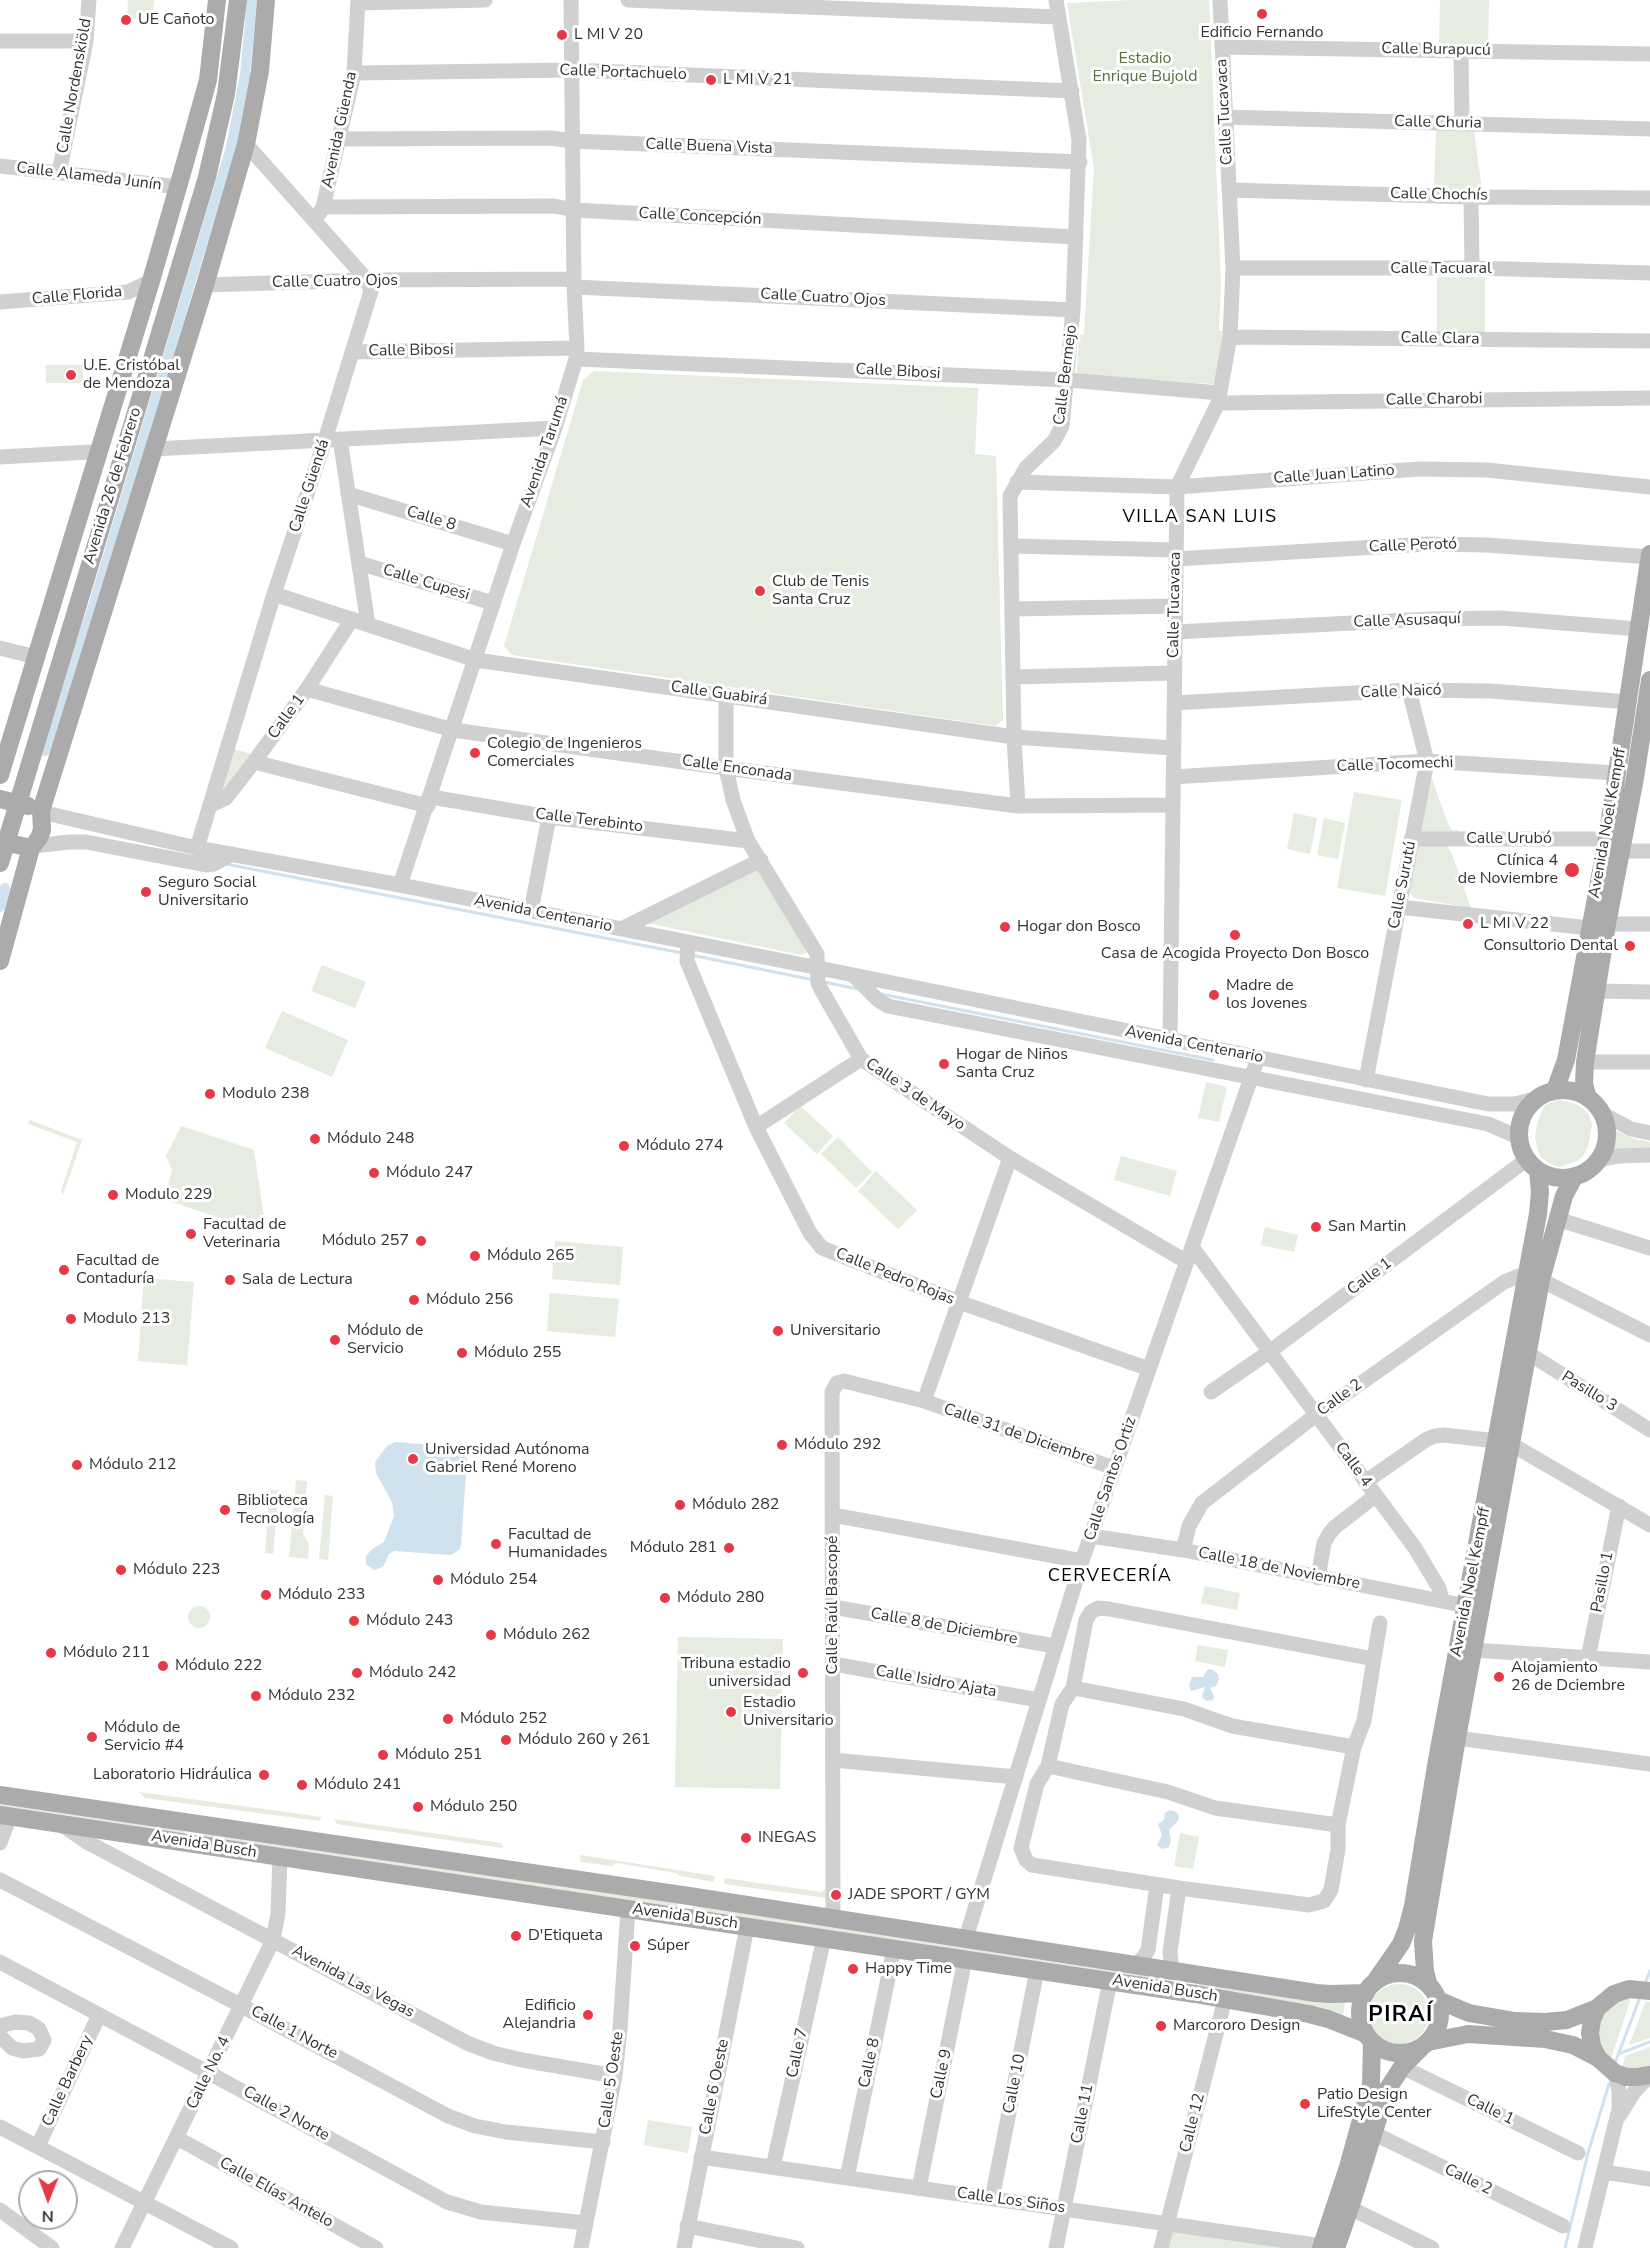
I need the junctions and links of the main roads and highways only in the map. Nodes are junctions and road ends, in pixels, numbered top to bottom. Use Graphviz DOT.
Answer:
graph roads {
  1 [pos="218,0"];
  2 [pos="227,0"];
  3 [pos="238,0"];
  4 [pos="266,0"];
  5 [pos="1650,557"];
  6 [pos="1650,680"];
  7 [pos="1648,709"];
  8 [pos="1627,710"];
  9 [pos="0,775"];
  10 [pos="1642,778"];
  11 [pos="9,801"];
  12 [pos="41,812"];
  13 [pos="0,822"];
  14 [pos="1608,831"];
  15 [pos="3,842"];
  16 [pos="33,847"];
  17 [pos="0,863"];
  18 [pos="1598,926"];
  19 [pos="0,961"];
  20 [pos="1555,1090"];
  21 [pos="1588,1098"];
  22 [pos="1532,1165"];
  23 [pos="1574,1177"];
  24 [pos="1534,1276"];
  25 [pos="1504,1442"];
  26 [pos="1466,1609"];
  27 [pos="1474,1650"];
  28 [pos="1453,1679"];
  29 [pos="1461,1717"];
  30 [pos="0,1795"];
  31 [pos="5,1815"];
  32 [pos="192,1823"];
  33 [pos="189,1842"];
  34 [pos="689,1896"];
  35 [pos="686,1918"];
  36 [pos="1172,1970"];
  37 [pos="1196,1974"];
  38 [pos="1370,1988"];
  39 [pos="1168,1989"];
  40 [pos="1650,1992"];
  41 [pos="1433,1993"];
  42 [pos="1195,1994"];
  43 [pos="1597,2008"];
  44 [pos="1369,2038"];
  45 [pos="1425,2044"];
  46 [pos="1598,2058"];
  47 [pos="1650,2075"];
  48 [pos="1327,2248"];
  1 -- 9 [label="main road, Avenida 26 de Febrero"];
  2 -- 11 [label="main road, Avenida 26 de Febrero"];
  3 -- 11 [label="main road, Avenida 26 de Febrero"];
  4 -- 12 [label="main road, Avenida 26 de Febrero"];
  5 -- 8 [label="main road, Avenida Noel Kempff"];
  6 -- 7 [label="main road, Avenida Noel Kempff"];
  7 -- 10 [label="main road, Avenida Noel Kempff"];
  8 -- 10 [label="main road"];
  8 -- 14 [label="main road, Avenida Noel Kempff"];
  10 -- 14 [label="main road"];
  10 -- 18 [label="main road, Avenida Noel Kempff"];
  11 -- 12 [label="main road"];
  11 -- 13 [label="main road, Avenida 26 de Febrero"];
  11 -- 15 [label="main road, Avenida 26 de Febrero"];
  12 -- 16 [label="main road, Avenida 26 de Febrero"];
  14 -- 18 [label="main road, Avenida Noel Kempff"];
  15 -- 16 [label="main road"];
  15 -- 17 [label="main road, Avenida 26 de Febrero"];
  16 -- 19 [label="main road"];
  18 -- 20 [label="main road, Avenida Noel Kempff"];
  18 -- 21 [label="main road, Avenida Noel Kempff"];
  20 -- 21 [label="main road"];
  20 -- 22 [label="main road"];
  21 -- 23 [label="main road"];
  22 -- 23 [label="main road"];
  22 -- 24 [label="main road, Avenida Noel Kempff"];
  23 -- 24 [label="main road, Avenida Noel Kempff"];
  24 -- 25 [label="main road, Avenida Noel Kempff"];
  24 -- 25 [label="main road, Avenida Noel Kempff"];
  25 -- 26 [label="main road, Avenida Noel Kempff"];
  25 -- 27 [label="main road, Avenida Noel Kempff"];
  26 -- 27 [label="main road"];
  26 -- 28 [label="main road, Avenida Noel Kempff"];
  27 -- 29 [label="main road, Avenida Noel Kempff"];
  28 -- 29 [label="main road"];
  28 -- 38 [label="main road, Avenida Noel Kempff"];
  29 -- 41 [label="main road, Avenida Noel Kempff"];
  30 -- 32 [label="main road, Avenida Busch"];
  31 -- 33 [label="main road, Avenida Busch"];
  32 -- 33 [label="main road"];
  32 -- 34 [label="main road, Avenida Busch"];
  33 -- 35 [label="main road, Avenida Busch"];
  34 -- 35 [label="main road"];
  34 -- 36 [label="main road, Avenida Busch"];
  35 -- 39 [label="main road, Avenida Busch"];
  36 -- 37 [label="main road, Avenida Busch"];
  36 -- 39 [label="main road"];
  37 -- 38 [label="main road, Avenida Busch"];
  37 -- 42 [label="main road"];
  38 -- 41 [label="main road"];
  38 -- 44 [label="main road"];
  39 -- 42 [label="main road, Avenida Busch"];
  40 -- 43 [label="main road"];
  41 -- 43 [label="main road"];
  41 -- 45 [label="main road"];
  42 -- 44 [label="main road, Avenida Busch"];
  43 -- 46 [label="main road"];
  44 -- 45 [label="main road"];
  44 -- 48 [label="main road"];
  45 -- 46 [label="main road"];
  45 -- 48 [label="main road"];
  46 -- 47 [label="main road"];
}
